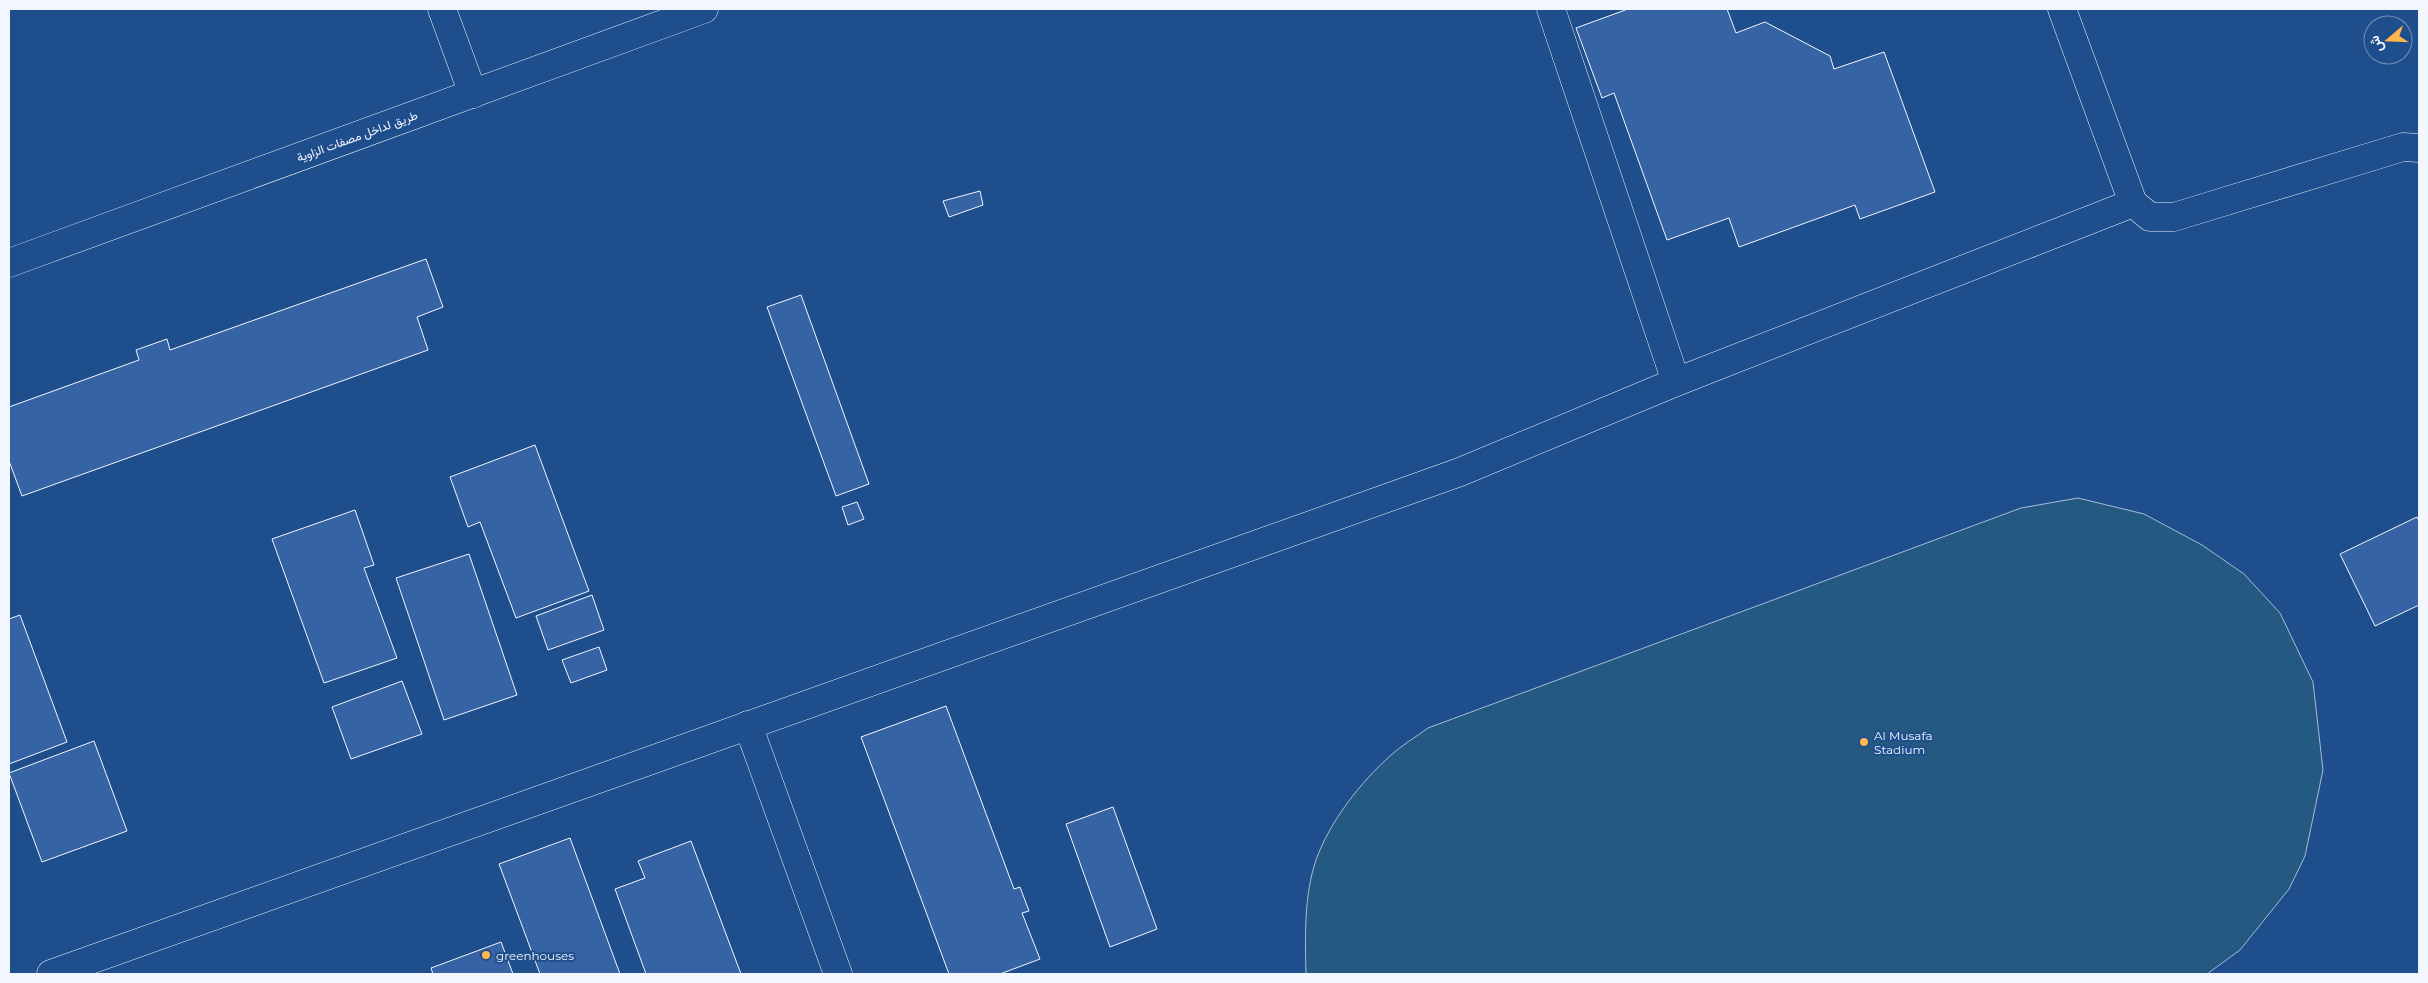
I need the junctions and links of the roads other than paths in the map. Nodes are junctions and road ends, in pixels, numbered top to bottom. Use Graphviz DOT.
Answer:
graph roads {
  1 [pos="442,9"];
  2 [pos="704,9"];
  3 [pos="1551,9"];
  4 [pos="2062,9"];
  5 [pos="473,94"];
  6 [pos="2414,144"];
  7 [pos="2133,203"];
  8 [pos="9,263"];
  9 [pos="1676,382"];
  10 [pos="748,724"];
  11 [pos="51,974"];
  12 [pos="838,974"];
  1 -- 5 [label="street"];
  2 -- 5 [label="street, طريق لداخل مصفات الزاوية"];
  3 -- 9 [label="street"];
  4 -- 7 [label="street"];
  5 -- 8 [label="street, طريق لداخل مصفات الزاوية"];
  6 -- 7 [label="street"];
  7 -- 9 [label="street"];
  9 -- 10 [label="street"];
  10 -- 11 [label="street"];
  10 -- 12 [label="street"];
}
